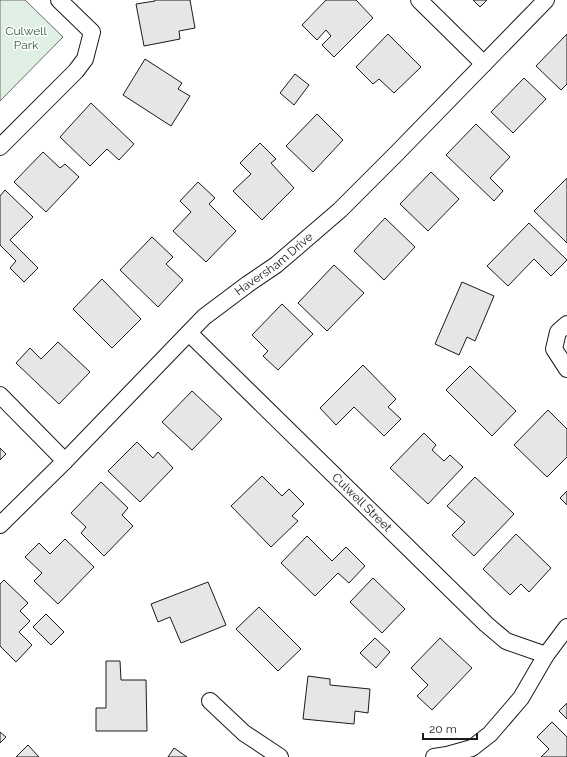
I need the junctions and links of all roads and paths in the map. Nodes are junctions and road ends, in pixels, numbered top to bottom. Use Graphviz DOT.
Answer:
graph roads {
  1 [pos="59,0"];
  2 [pos="419,0"];
  3 [pos="546,0"];
  4 [pos="484,64"];
  5 [pos="0,147"];
  6 [pos="567,324"];
  7 [pos="189,333"];
  8 [pos="567,369"];
  9 [pos="0,396"];
  10 [pos="65,461"];
  11 [pos="0,525"];
  12 [pos="567,627"];
  13 [pos="546,655"];
  14 [pos="210,701"];
  15 [pos="280,757"];
  16 [pos="434,757"];
  1 -- 5 [label="street"];
  2 -- 4 [label="street"];
  3 -- 4 [label="street, Haversham Drive"];
  4 -- 7 [label="street, Haversham Drive"];
  6 -- 8 [label="street"];
  7 -- 10 [label="street, Haversham Drive"];
  7 -- 13 [label="street, Culwell Street"];
  9 -- 10 [label="street"];
  10 -- 11 [label="street, Haversham Drive"];
  12 -- 13 [label="street"];
  13 -- 16 [label="street"];
  14 -- 15 [label="street"];
}
